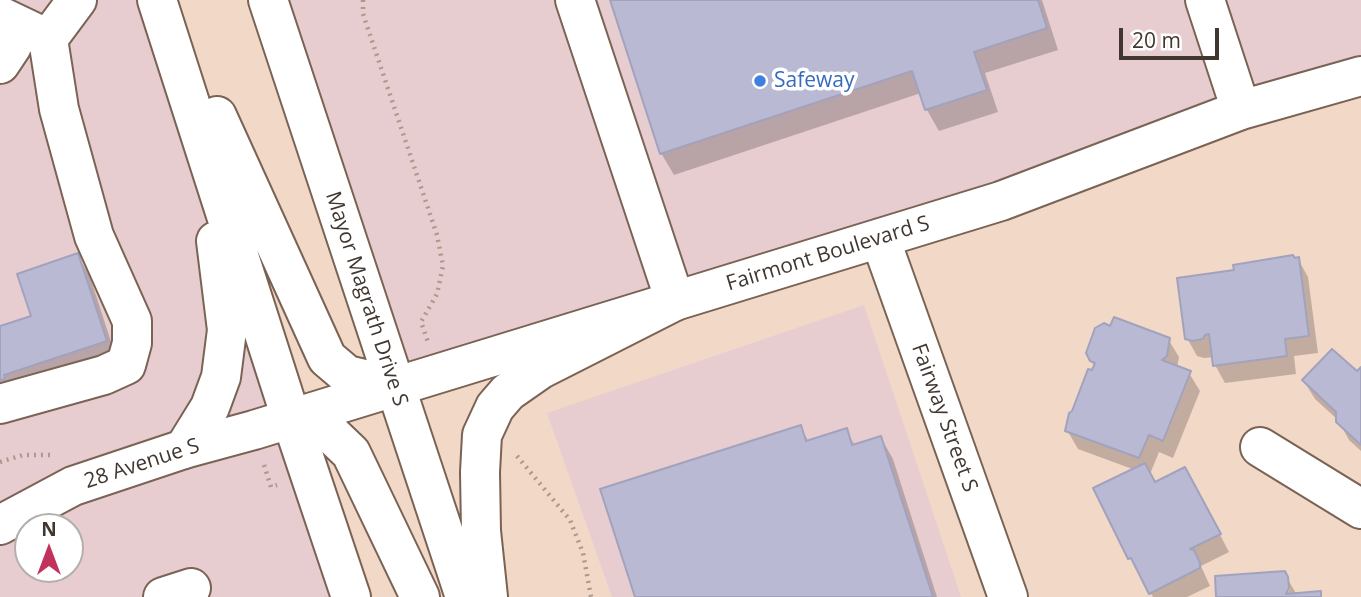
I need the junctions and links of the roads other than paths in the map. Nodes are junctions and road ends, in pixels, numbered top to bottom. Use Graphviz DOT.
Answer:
graph roads {
  1 [pos="77,0"];
  2 [pos="158,0"];
  3 [pos="163,0"];
  4 [pos="268,0"];
  5 [pos="575,0"];
  6 [pos="1205,0"];
  7 [pos="21,26"];
  8 [pos="0,64"];
  9 [pos="1361,76"];
  10 [pos="1241,110"];
  11 [pos="195,114"];
  12 [pos="880,238"];
  13 [pos="675,301"];
  14 [pos="394,386"];
  15 [pos="0,404"];
  16 [pos="291,418"];
  17 [pos="1260,447"];
  18 [pos="184,449"];
  19 [pos="1361,509"];
  20 [pos="0,525"];
  21 [pos="351,597"];
  22 [pos="420,597"];
  23 [pos="465,597"];
  24 [pos="488,597"];
  25 [pos="1008,597"];
  1 -- 7 [label="main road"];
  2 -- 11 [label="main road"];
  3 -- 14 [label="main road"];
  4 -- 14 [label="main road, Mayor Magrath Drive S"];
  5 -- 13 [label="main road"];
  6 -- 10 [label="main road"];
  7 -- 8 [label="main road"];
  7 -- 15 [label="main road"];
  9 -- 10 [label="main road, Fairmont Boulevard S"];
  10 -- 12 [label="main road, Fairmont Boulevard S"];
  11 -- 16 [label="main road"];
  11 -- 18 [label="main road"];
  12 -- 13 [label="main road, Fairmont Boulevard S"];
  12 -- 25 [label="main road, Fairway Street S"];
  13 -- 14 [label="main road, Fairmont Boulevard S"];
  13 -- 24 [label="main road"];
  14 -- 16 [label="main road, Fairmont Boulevard S"];
  14 -- 23 [label="main road, Mayor Magrath Drive S"];
  16 -- 18 [label="main road, 28 Avenue S"];
  16 -- 21 [label="main road"];
  16 -- 22 [label="main road"];
  17 -- 19 [label="main road"];
  18 -- 20 [label="main road, 28 Avenue S"];
}
